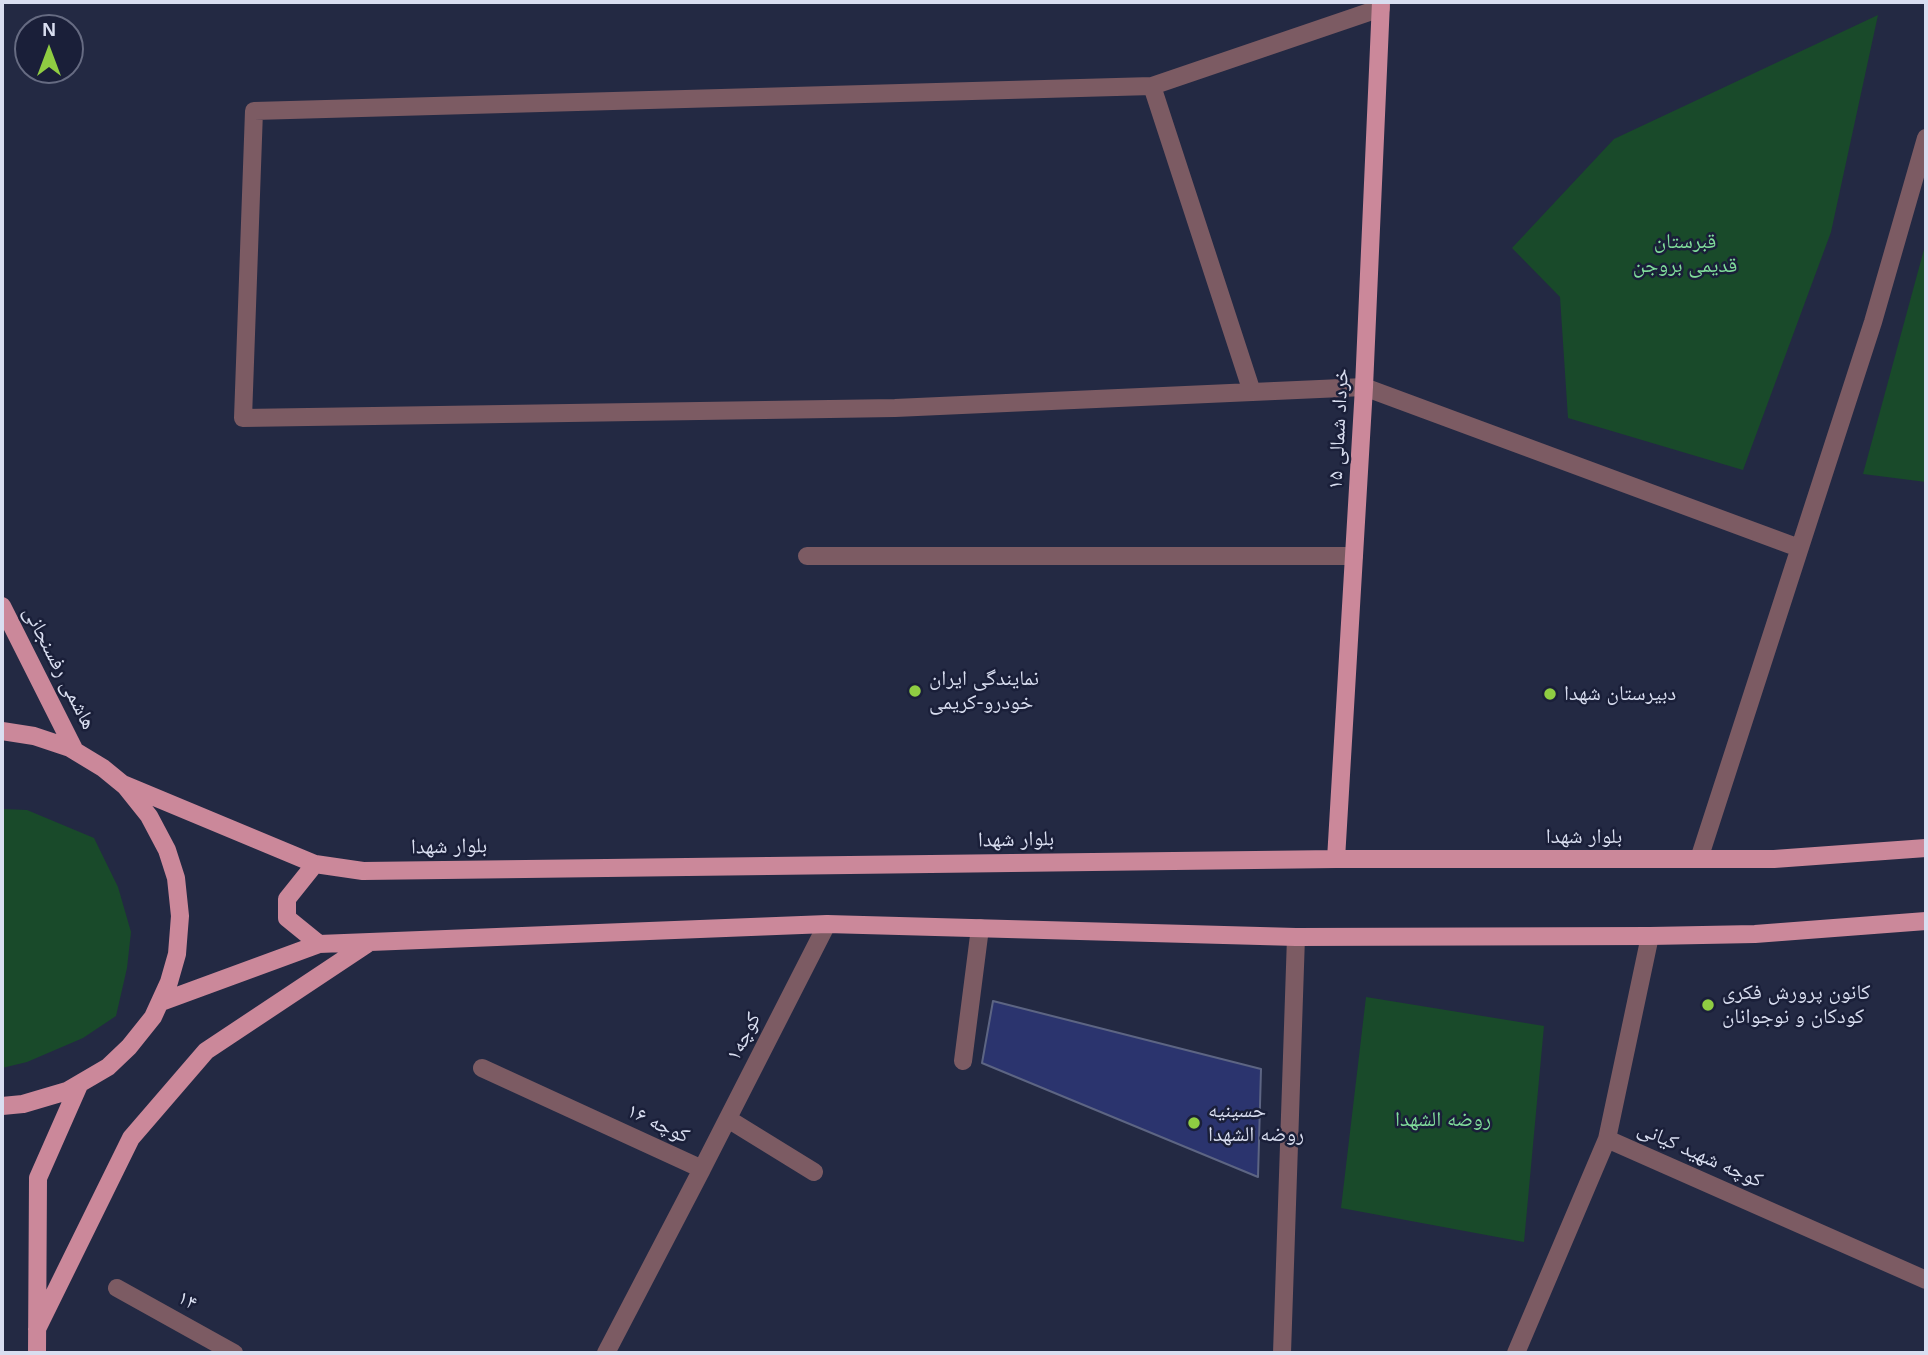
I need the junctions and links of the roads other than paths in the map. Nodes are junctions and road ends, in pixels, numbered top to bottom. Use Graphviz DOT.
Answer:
graph roads {
  1 [pos="1381,5"];
  2 [pos="1152,86"];
  3 [pos="1926,138"];
  4 [pos="1364,387"];
  5 [pos="1252,392"];
  6 [pos="1799,548"];
  7 [pos="807,556"];
  8 [pos="1354,556"];
  9 [pos="2,606"];
  10 [pos="2,731"];
  11 [pos="75,751"];
  12 [pos="123,784"];
  13 [pos="1926,848"];
  14 [pos="1336,859"];
  15 [pos="1699,859"];
  16 [pos="315,864"];
  17 [pos="1926,921"];
  18 [pos="827,924"];
  19 [pos="980,928"];
  20 [pos="1650,936"];
  21 [pos="1296,937"];
  22 [pos="319,944"];
  23 [pos="368,944"];
  24 [pos="161,1002"];
  25 [pos="963,1062"];
  26 [pos="482,1068"];
  27 [pos="79,1085"];
  28 [pos="2,1106"];
  29 [pos="728,1119"];
  30 [pos="1607,1139"];
  31 [pos="702,1169"];
  32 [pos="814,1172"];
  33 [pos="1926,1280"];
  34 [pos="117,1288"];
  35 [pos="37,1329"];
  36 [pos="37,1353"];
  37 [pos="234,1353"];
  38 [pos="606,1353"];
  39 [pos="1282,1353"];
  40 [pos="1516,1353"];
  1 -- 2 [label="street"];
  1 -- 4 [label="main road, ۱۵ خرداد شمالی"];
  2 -- 5 [label="street"];
  2 -- 5 [label="street"];
  3 -- 6 [label="street"];
  4 -- 5 [label="street"];
  4 -- 6 [label="street"];
  4 -- 8 [label="main road, ۱۵ خرداد شمالی"];
  6 -- 15 [label="street"];
  7 -- 8 [label="street"];
  8 -- 14 [label="main road, ۱۵ خرداد شمالی"];
  9 -- 11 [label="main road, هاشمی رفسنجانی"];
  10 -- 11 [label="main road"];
  11 -- 12 [label="main road"];
  12 -- 16 [label="main road, بلوار شهدا"];
  12 -- 24 [label="main road"];
  13 -- 15 [label="main road, بلوار شهدا"];
  14 -- 15 [label="main road, بلوار شهدا"];
  14 -- 16 [label="main road, بلوار شهدا"];
  16 -- 22 [label="main road"];
  17 -- 20 [label="main road"];
  18 -- 19 [label="main road"];
  18 -- 23 [label="main road"];
  18 -- 29 [label="street, کوچه۱"];
  19 -- 21 [label="main road"];
  19 -- 25 [label="street"];
  20 -- 21 [label="main road"];
  20 -- 30 [label="street, کوچه شهید کیانی"];
  21 -- 39 [label="street"];
  22 -- 23 [label="main road"];
  22 -- 24 [label="main road"];
  23 -- 35 [label="main road"];
  24 -- 27 [label="main road"];
  26 -- 31 [label="street, کوچه ۱۶"];
  27 -- 28 [label="main road"];
  27 -- 35 [label="main road"];
  29 -- 31 [label="street, کوچه۱"];
  29 -- 32 [label="street"];
  30 -- 33 [label="street, کوچه شهید کیانی"];
  30 -- 40 [label="street"];
  31 -- 38 [label="street, کوچه ۱۶"];
  34 -- 37 [label="street, ۱۴"];
  35 -- 36 [label="main road"];
}
